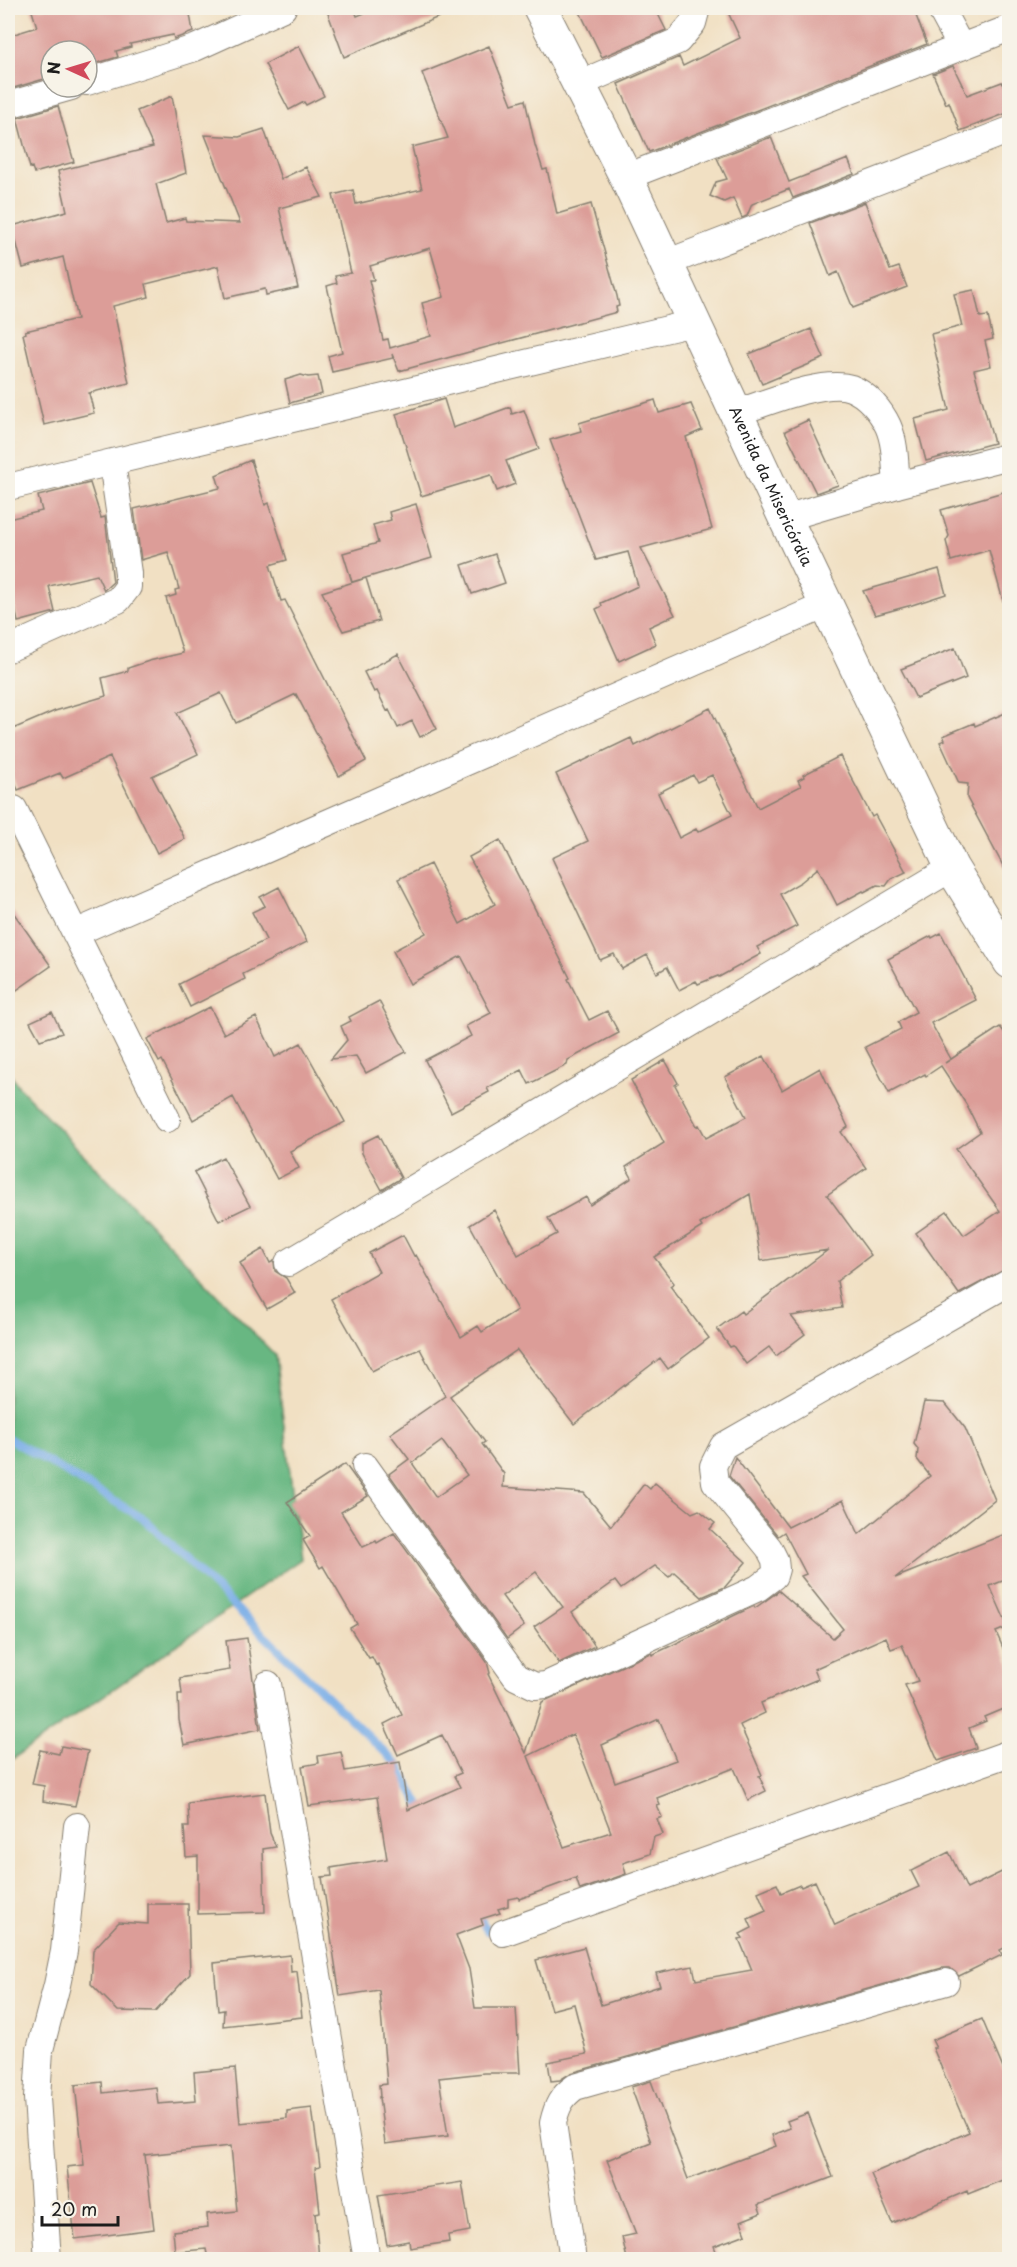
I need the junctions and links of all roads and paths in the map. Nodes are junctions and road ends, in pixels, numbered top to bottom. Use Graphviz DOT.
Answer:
graph roads {
  1 [pos="283,8"];
  2 [pos="540,8"];
  3 [pos="697,8"];
  4 [pos="940,8"];
  5 [pos="1010,28"];
  6 [pos="961,47"];
  7 [pos="99,78"];
  8 [pos="579,84"];
  9 [pos="39,96"];
  10 [pos="8,105"];
  11 [pos="1010,130"];
  12 [pos="626,177"];
  13 [pos="666,263"];
  14 [pos="693,323"];
  15 [pos="735,413"];
  16 [pos="1010,456"];
  17 [pos="112,462"];
  18 [pos="897,485"];
  19 [pos="8,487"];
  20 [pos="785,518"];
  21 [pos="826,605"];
  22 [pos="8,649"];
  23 [pos="14,809"];
  24 [pos="952,868"];
  25 [pos="75,933"];
  26 [pos="1010,962"];
  27 [pos="167,1119"];
  28 [pos="288,1263"];
  29 [pos="1010,1282"];
  30 [pos="365,1466"];
  31 [pos="268,1684"];
  32 [pos="1010,1753"];
  33 [pos="77,1826"];
  34 [pos="503,1933"];
  35 [pos="946,1982"];
  36 [pos="48,2259"];
  37 [pos="367,2259"];
  38 [pos="573,2259"];
  1 -- 7 [label="street"];
  2 -- 8 [label="street, Avenida da Misericórdia"];
  3 -- 8 [label="street"];
  4 -- 6 [label="street"];
  5 -- 6 [label="street"];
  6 -- 12 [label="street"];
  8 -- 12 [label="street, Avenida da Misericórdia"];
  9 -- 10 [label="street"];
  11 -- 13 [label="street"];
  12 -- 13 [label="street, Avenida da Misericórdia"];
  13 -- 14 [label="street, Avenida da Misericórdia"];
  14 -- 15 [label="street, Avenida da Misericórdia"];
  14 -- 17 [label="street"];
  15 -- 18 [label="street"];
  15 -- 20 [label="street, Avenida da Misericórdia"];
  16 -- 18 [label="street"];
  17 -- 19 [label="street"];
  17 -- 22 [label="street"];
  18 -- 20 [label="street"];
  20 -- 21 [label="street, Avenida da Misericórdia"];
  21 -- 24 [label="street, Avenida da Misericórdia"];
  21 -- 25 [label="street"];
  23 -- 25 [label="street"];
  24 -- 26 [label="street, Avenida da Misericórdia"];
  24 -- 28 [label="street"];
  25 -- 27 [label="street"];
  29 -- 30 [label="street"];
  31 -- 37 [label="street"];
  32 -- 34 [label="street"];
  33 -- 36 [label="street"];
  35 -- 38 [label="street"];
}
